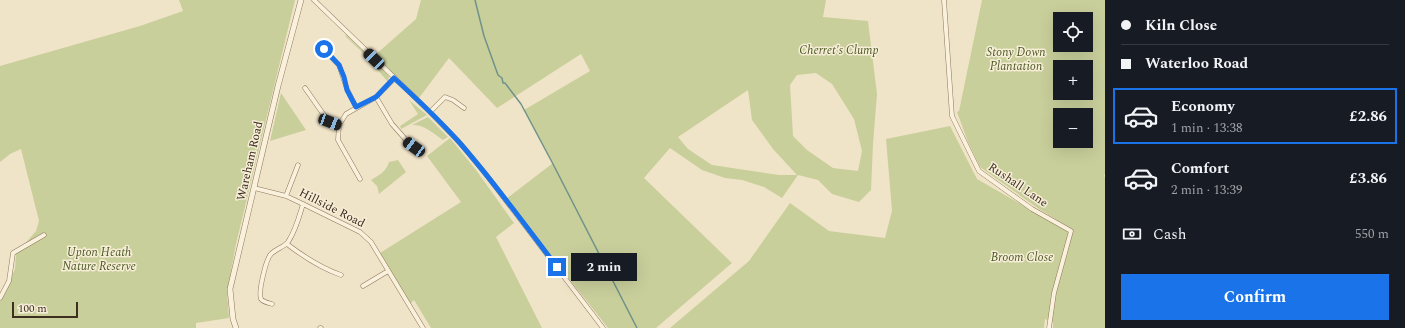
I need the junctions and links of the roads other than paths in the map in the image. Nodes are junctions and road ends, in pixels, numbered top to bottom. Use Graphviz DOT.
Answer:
graph roads {
  1 [pos="301,0"];
  2 [pos="314,0"];
  3 [pos="944,0"];
  4 [pos="320,46"];
  5 [pos="394,78"];
  6 [pos="304,88"];
  7 [pos="376,97"];
  8 [pos="356,107"];
  9 [pos="464,108"];
  10 [pos="430,112"];
  11 [pos="339,125"];
  12 [pos="422,152"];
  13 [pos="298,165"];
  14 [pos="360,179"];
  15 [pos="254,188"];
  16 [pos="286,196"];
  17 [pos="303,204"];
  18 [pos="44,234"];
  19 [pos="287,244"];
  20 [pos="388,271"];
  21 [pos="341,275"];
  22 [pos="363,286"];
  23 [pos="0,298"];
  24 [pos="272,304"];
  25 [pos="236,328"];
  26 [pos="423,328"];
  27 [pos="603,328"];
  28 [pos="1049,328"];
  1 -- 15 [label="street, Wareham Road"];
  2 -- 5 [label="street"];
  3 -- 28 [label="street, Rushall Lane"];
  4 -- 8 [label="street"];
  5 -- 7 [label="street"];
  5 -- 10 [label="street"];
  6 -- 11 [label="street"];
  7 -- 8 [label="street"];
  7 -- 12 [label="street"];
  8 -- 11 [label="street"];
  9 -- 10 [label="street"];
  10 -- 27 [label="street"];
  11 -- 14 [label="street"];
  13 -- 16 [label="street"];
  15 -- 16 [label="street, Hillside Road"];
  15 -- 25 [label="street, Wareham Road"];
  16 -- 17 [label="street, Hillside Road"];
  17 -- 19 [label="street"];
  17 -- 20 [label="street, Hillside Road"];
  18 -- 23 [label="street"];
  19 -- 21 [label="street"];
  19 -- 24 [label="street"];
  20 -- 22 [label="street"];
  20 -- 26 [label="street, Hillside Road"];
}
